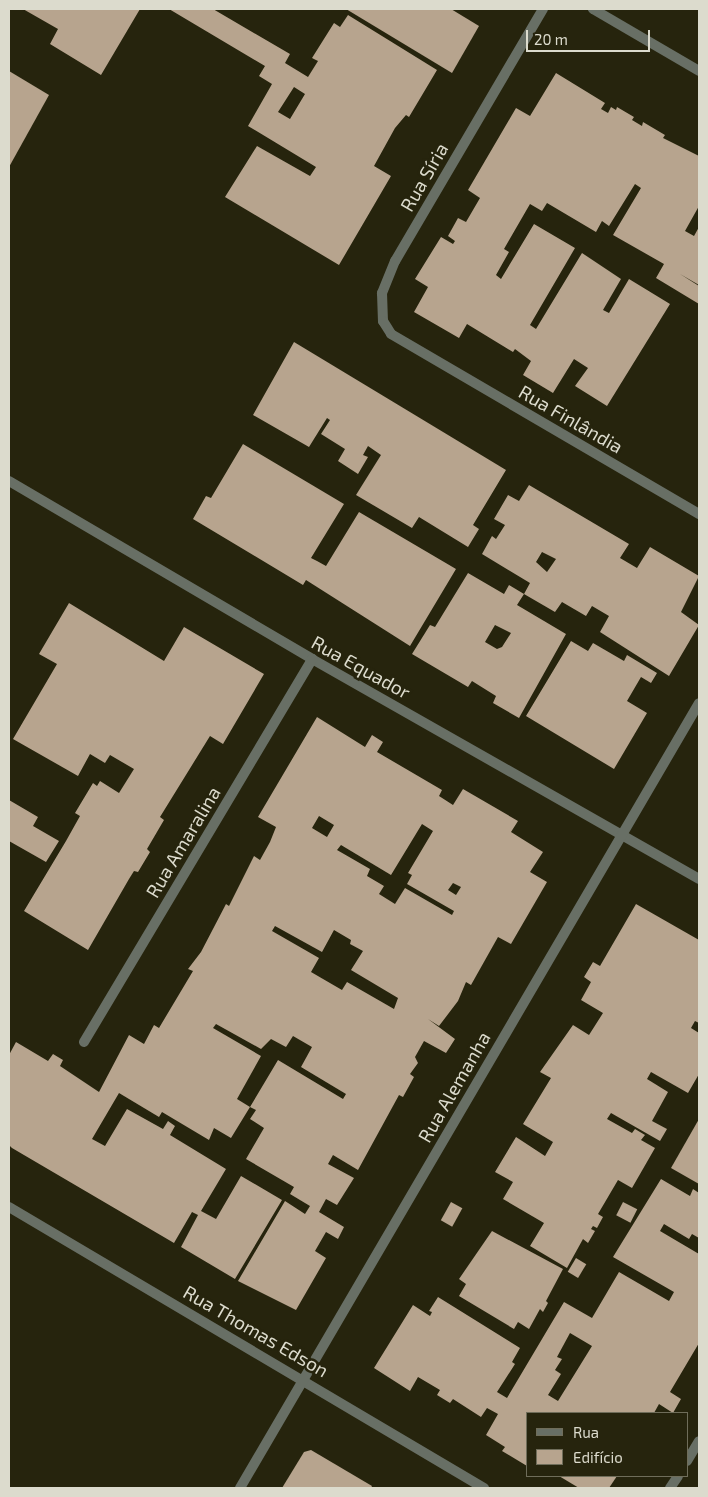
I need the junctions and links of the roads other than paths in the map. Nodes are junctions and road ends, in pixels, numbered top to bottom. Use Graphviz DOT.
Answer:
graph roads {
  1 [pos="543,9"];
  2 [pos="593,9"];
  3 [pos="699,71"];
  4 [pos="426,355"];
  5 [pos="9,481"];
  6 [pos="699,514"];
  7 [pos="312,659"];
  8 [pos="699,703"];
  9 [pos="623,834"];
  10 [pos="699,879"];
  11 [pos="84,1042"];
  12 [pos="9,1207"];
  13 [pos="304,1379"];
  14 [pos="699,1441"];
  15 [pos="688,1459"];
  16 [pos="677,1477"];
  17 [pos="240,1488"];
  18 [pos="484,1488"];
  19 [pos="670,1488"];
  1 -- 4 [label="street, Rua Síria"];
  2 -- 3 [label="street"];
  4 -- 6 [label="street, Rua Finlândia"];
  5 -- 7 [label="street, Rua Equador"];
  7 -- 9 [label="street, Rua Equador"];
  7 -- 11 [label="street, Rua Amaralina"];
  8 -- 9 [label="street, Rua Alemanha"];
  9 -- 10 [label="street, Rua Equador"];
  9 -- 13 [label="street, Rua Alemanha"];
  12 -- 13 [label="street, Rua Thomas Edson"];
  13 -- 17 [label="street, Rua Alemanha"];
  13 -- 18 [label="street, Rua Thomas Edson"];
  14 -- 15 [label="street"];
  16 -- 19 [label="street"];
}
